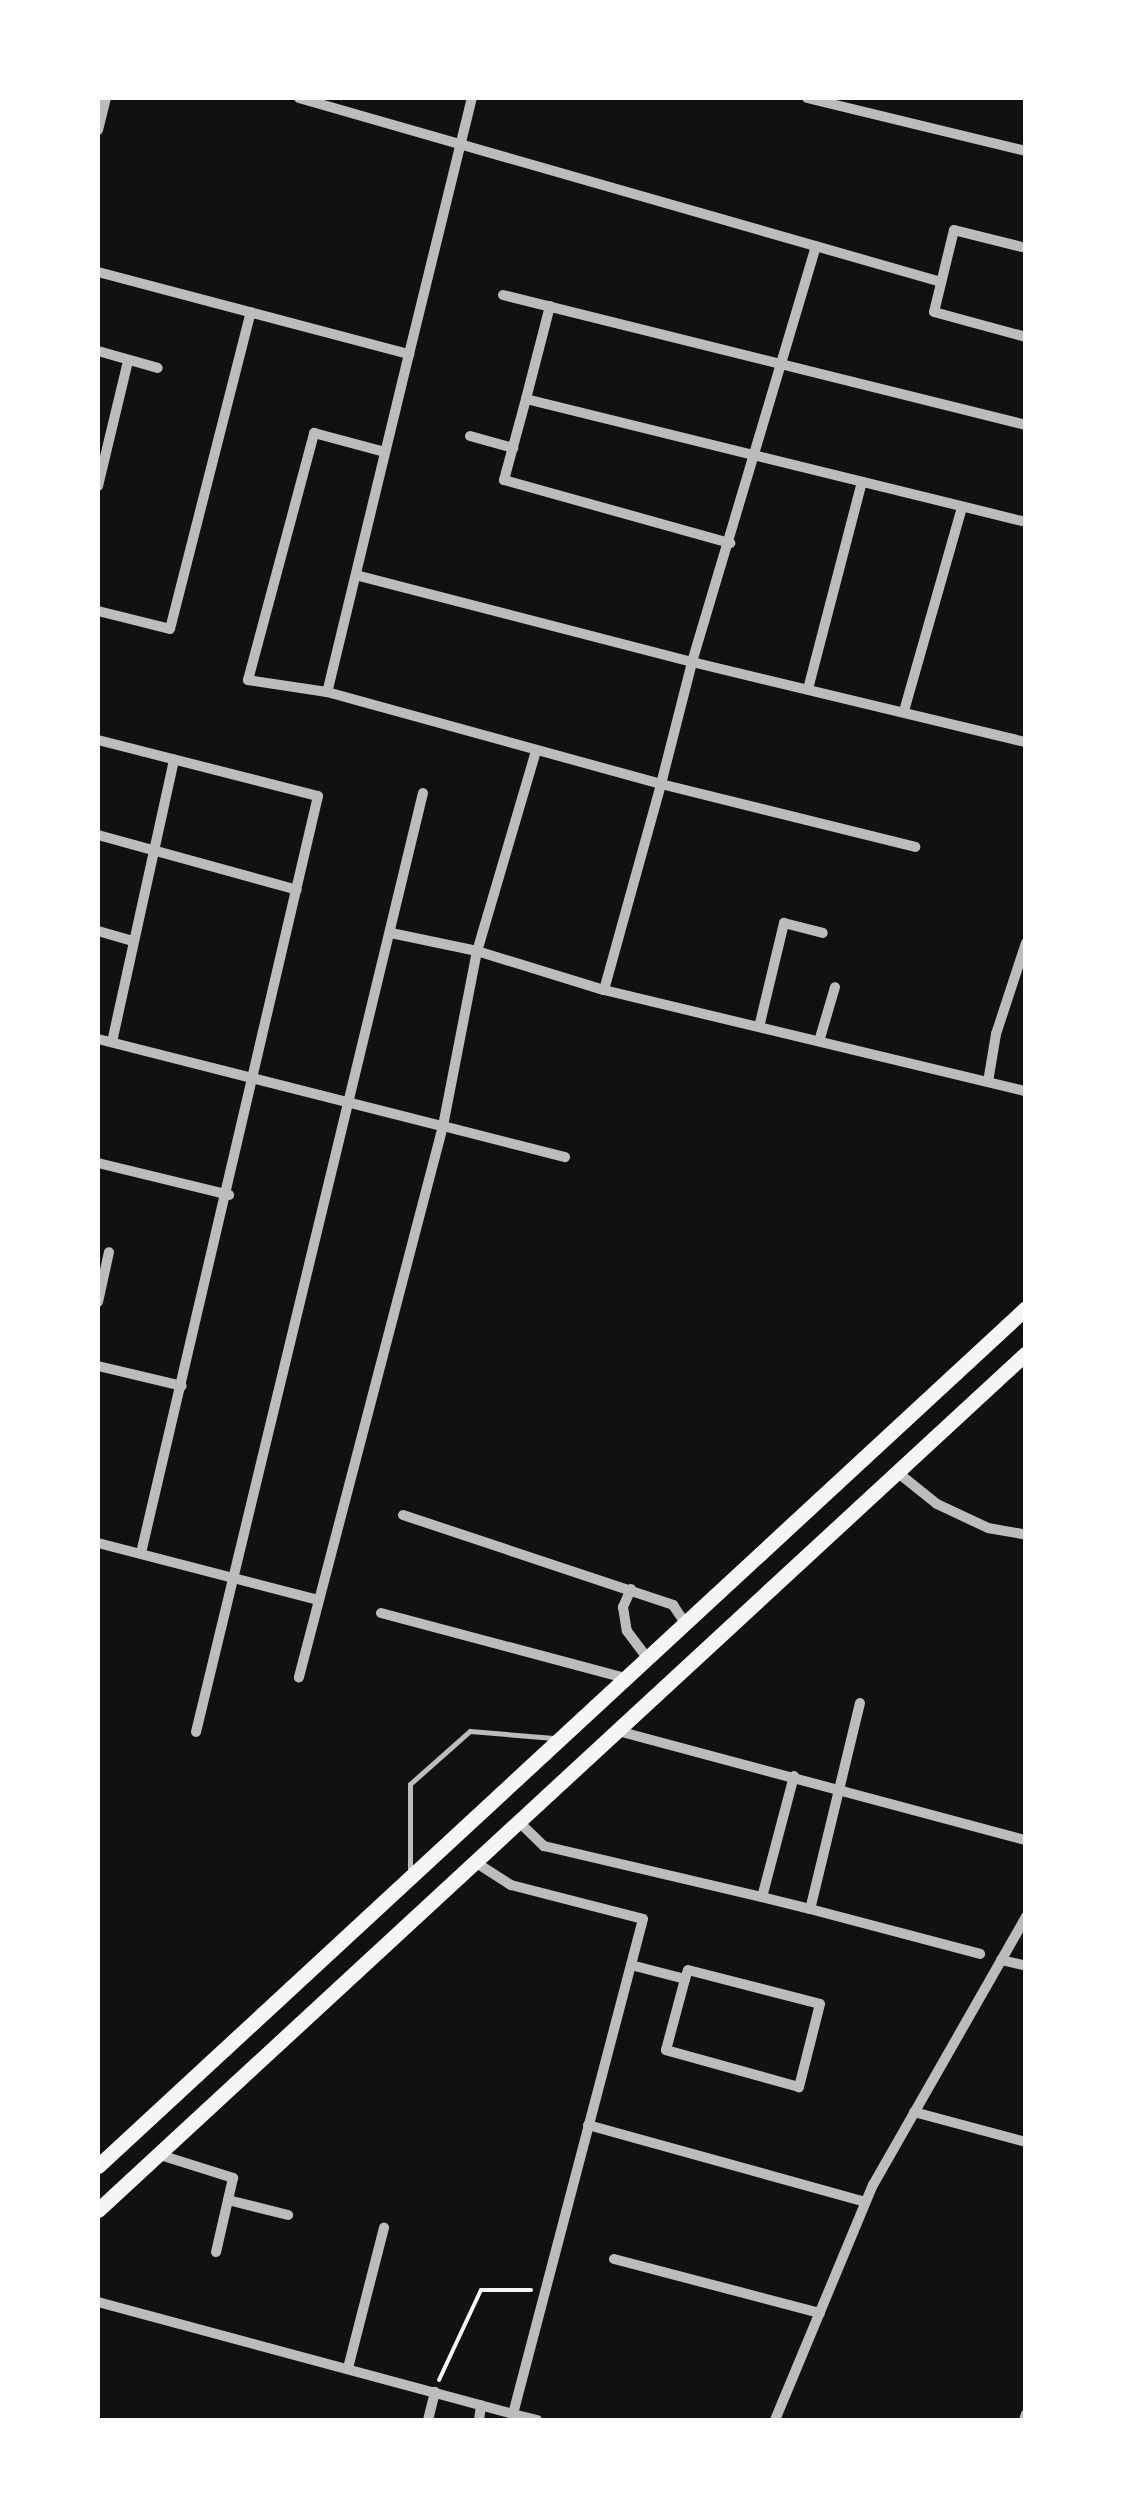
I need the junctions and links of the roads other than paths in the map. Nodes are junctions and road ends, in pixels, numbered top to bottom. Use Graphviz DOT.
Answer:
graph roads {
  1 [pos="106,98"];
  2 [pos="300,98"];
  3 [pos="472,98"];
  4 [pos="807,98"];
  5 [pos="98,130"];
  6 [pos="461,144"];
  7 [pos="1026,150"];
  8 [pos="816,246"];
  9 [pos="1026,248"];
  10 [pos="98,272"];
  11 [pos="941,282"];
  12 [pos="503,295"];
  13 [pos="550,306"];
  14 [pos="251,312"];
  15 [pos="1026,337"];
  16 [pos="98,351"];
  17 [pos="409,354"];
  18 [pos="128,361"];
  19 [pos="783,364"];
  20 [pos="158,368"];
  21 [pos="526,399"];
  22 [pos="1026,425"];
  23 [pos="470,436"];
  24 [pos="513,448"];
  25 [pos="385,452"];
  26 [pos="757,457"];
  27 [pos="862,482"];
  28 [pos="98,486"];
  29 [pos="962,507"];
  30 [pos="1026,522"];
  31 [pos="730,543"];
  32 [pos="356,574"];
  33 [pos="98,612"];
  34 [pos="692,662"];
  35 [pos="808,689"];
  36 [pos="328,692"];
  37 [pos="904,711"];
  38 [pos="98,740"];
  39 [pos="1026,742"];
  40 [pos="536,750"];
  41 [pos="174,760"];
  42 [pos="660,784"];
  43 [pos="423,793"];
  44 [pos="98,835"];
  45 [pos="915,847"];
  46 [pos="152,849"];
  47 [pos="297,890"];
  48 [pos="98,932"];
  49 [pos="823,933"];
  50 [pos="392,934"];
  51 [pos="130,940"];
  52 [pos="1026,943"];
  53 [pos="477,951"];
  54 [pos="835,988"];
  55 [pos="604,990"];
  56 [pos="760,1023"];
  57 [pos="820,1038"];
  58 [pos="98,1039"];
  59 [pos="112,1042"];
  60 [pos="256,1075"];
  61 [pos="988,1082"];
  62 [pos="1026,1091"];
  63 [pos="350,1102"];
  64 [pos="443,1126"];
  65 [pos="565,1157"];
  66 [pos="98,1164"];
  67 [pos="229,1195"];
  68 [pos="109,1252"];
  69 [pos="98,1302"];
  70 [pos="1026,1308"];
  71 [pos="1026,1353"];
  72 [pos="98,1366"];
  73 [pos="182,1386"];
  74 [pos="897,1472"];
  75 [pos="404,1515"];
  76 [pos="1026,1535"];
  77 [pos="98,1543"];
  78 [pos="141,1553"];
  79 [pos="232,1576"];
  80 [pos="631,1589"];
  81 [pos="320,1600"];
  82 [pos="381,1613"];
  83 [pos="686,1622"];
  84 [pos="647,1658"];
  85 [pos="299,1676"];
  86 [pos="625,1678"];
  87 [pos="860,1703"];
  88 [pos="618,1731"];
  89 [pos="196,1732"];
  90 [pos="560,1739"];
  91 [pos="794,1776"];
  92 [pos="837,1787"];
  93 [pos="519,1822"];
  94 [pos="1026,1840"];
  95 [pos="476,1862"];
  96 [pos="410,1876"];
  97 [pos="762,1898"];
  98 [pos="810,1910"];
  99 [pos="1026,1917"];
  100 [pos="980,1954"];
  101 [pos="1001,1960"];
  102 [pos="631,1965"];
  103 [pos="1026,1966"];
  104 [pos="685,1980"];
  105 [pos="914,2112"];
  106 [pos="588,2125"];
  107 [pos="1026,2142"];
  108 [pos="158,2154"];
  109 [pos="98,2166"];
  110 [pos="228,2200"];
  111 [pos="866,2202"];
  112 [pos="98,2210"];
  113 [pos="288,2215"];
  114 [pos="384,2228"];
  115 [pos="216,2252"];
  116 [pos="614,2259"];
  117 [pos="98,2302"];
  118 [pos="820,2313"];
  119 [pos="348,2368"];
  120 [pos="434,2392"];
  121 [pos="481,2405"];
  122 [pos="513,2414"];
  123 [pos="428,2420"];
  124 [pos="479,2420"];
  125 [pos="536,2420"];
  126 [pos="775,2420"];
  1 -- 5 [label="street"];
  2 -- 6 [label="street"];
  3 -- 6 [label="street"];
  4 -- 7 [label="street"];
  6 -- 8 [label="street"];
  6 -- 17 [label="street"];
  8 -- 11 [label="street"];
  8 -- 19 [label="street"];
  9 -- 11 [label="street"];
  10 -- 14 [label="street"];
  11 -- 15 [label="street"];
  12 -- 13 [label="street"];
  13 -- 19 [label="street"];
  13 -- 21 [label="street"];
  14 -- 17 [label="street"];
  14 -- 33 [label="street"];
  16 -- 18 [label="street"];
  17 -- 25 [label="street"];
  18 -- 20 [label="street"];
  18 -- 28 [label="street"];
  19 -- 22 [label="street"];
  19 -- 26 [label="street"];
  21 -- 24 [label="street"];
  21 -- 26 [label="street"];
  23 -- 24 [label="street"];
  24 -- 31 [label="street"];
  25 -- 32 [label="street"];
  25 -- 36 [label="street"];
  26 -- 27 [label="street"];
  26 -- 31 [label="street"];
  27 -- 29 [label="street"];
  27 -- 35 [label="street"];
  29 -- 30 [label="street"];
  29 -- 37 [label="street"];
  31 -- 34 [label="street"];
  32 -- 34 [label="street"];
  32 -- 36 [label="street"];
  34 -- 35 [label="street"];
  34 -- 42 [label="street"];
  35 -- 37 [label="street"];
  36 -- 40 [label="street"];
  37 -- 39 [label="street"];
  38 -- 41 [label="street"];
  40 -- 42 [label="street"];
  40 -- 53 [label="street"];
  41 -- 46 [label="street"];
  41 -- 47 [label="street"];
  42 -- 45 [label="street"];
  42 -- 55 [label="street"];
  43 -- 50 [label="street"];
  44 -- 46 [label="street"];
  46 -- 47 [label="street"];
  46 -- 51 [label="street"];
  47 -- 60 [label="street"];
  48 -- 51 [label="street"];
  49 -- 56 [label="street"];
  50 -- 53 [label="street"];
  50 -- 63 [label="street"];
  51 -- 59 [label="street"];
  52 -- 61 [label="street"];
  53 -- 55 [label="street"];
  53 -- 64 [label="street"];
  54 -- 57 [label="street"];
  55 -- 56 [label="street"];
  56 -- 57 [label="street"];
  57 -- 61 [label="street"];
  58 -- 59 [label="street"];
  59 -- 60 [label="street"];
  60 -- 63 [label="street"];
  60 -- 67 [label="street"];
  61 -- 62 [label="street"];
  63 -- 64 [label="street"];
  63 -- 79 [label="street"];
  64 -- 65 [label="street"];
  64 -- 81 [label="street"];
  66 -- 67 [label="street"];
  67 -- 73 [label="street"];
  68 -- 69 [label="street"];
  70 -- 83 [label="main road"];
  71 -- 74 [label="main road"];
  72 -- 73 [label="street"];
  73 -- 78 [label="street"];
  74 -- 76 [label="street"];
  74 -- 88 [label="main road"];
  75 -- 80 [label="street"];
  77 -- 78 [label="street"];
  78 -- 79 [label="street"];
  79 -- 81 [label="street"];
  79 -- 89 [label="street"];
  80 -- 83 [label="street"];
  80 -- 84 [label="street"];
  81 -- 85 [label="street"];
  82 -- 86 [label="street"];
  83 -- 84 [label="main road"];
  84 -- 86 [label="main road"];
  86 -- 90 [label="main road"];
  87 -- 92 [label="street"];
  88 -- 91 [label="street"];
  88 -- 93 [label="main road"];
  90 -- 96 [label="main road"];
  90 -- 96 [label="lane"];
  91 -- 92 [label="street"];
  91 -- 97 [label="street"];
  92 -- 94 [label="street"];
  92 -- 98 [label="street"];
  93 -- 95 [label="main road"];
  93 -- 97 [label="street"];
  95 -- 102 [label="street"];
  95 -- 108 [label="main road"];
  96 -- 109 [label="main road"];
  97 -- 98 [label="street"];
  98 -- 100 [label="street"];
  99 -- 101 [label="street"];
  101 -- 103 [label="street"];
  101 -- 105 [label="street"];
  102 -- 104 [label="street"];
  102 -- 106 [label="street"];
  104 -- 104 [label="street"];
  105 -- 107 [label="street"];
  105 -- 111 [label="street"];
  106 -- 111 [label="street"];
  106 -- 122 [label="street"];
  108 -- 110 [label="street"];
  108 -- 112 [label="main road"];
  110 -- 113 [label="street"];
  110 -- 115 [label="street"];
  111 -- 118 [label="street"];
  114 -- 119 [label="street"];
  116 -- 118 [label="street"];
  117 -- 119 [label="street"];
  118 -- 126 [label="street"];
  119 -- 120 [label="street"];
  120 -- 121 [label="street"];
  120 -- 123 [label="street"];
  121 -- 122 [label="street"];
  121 -- 124 [label="street"];
  122 -- 125 [label="street"];
}
